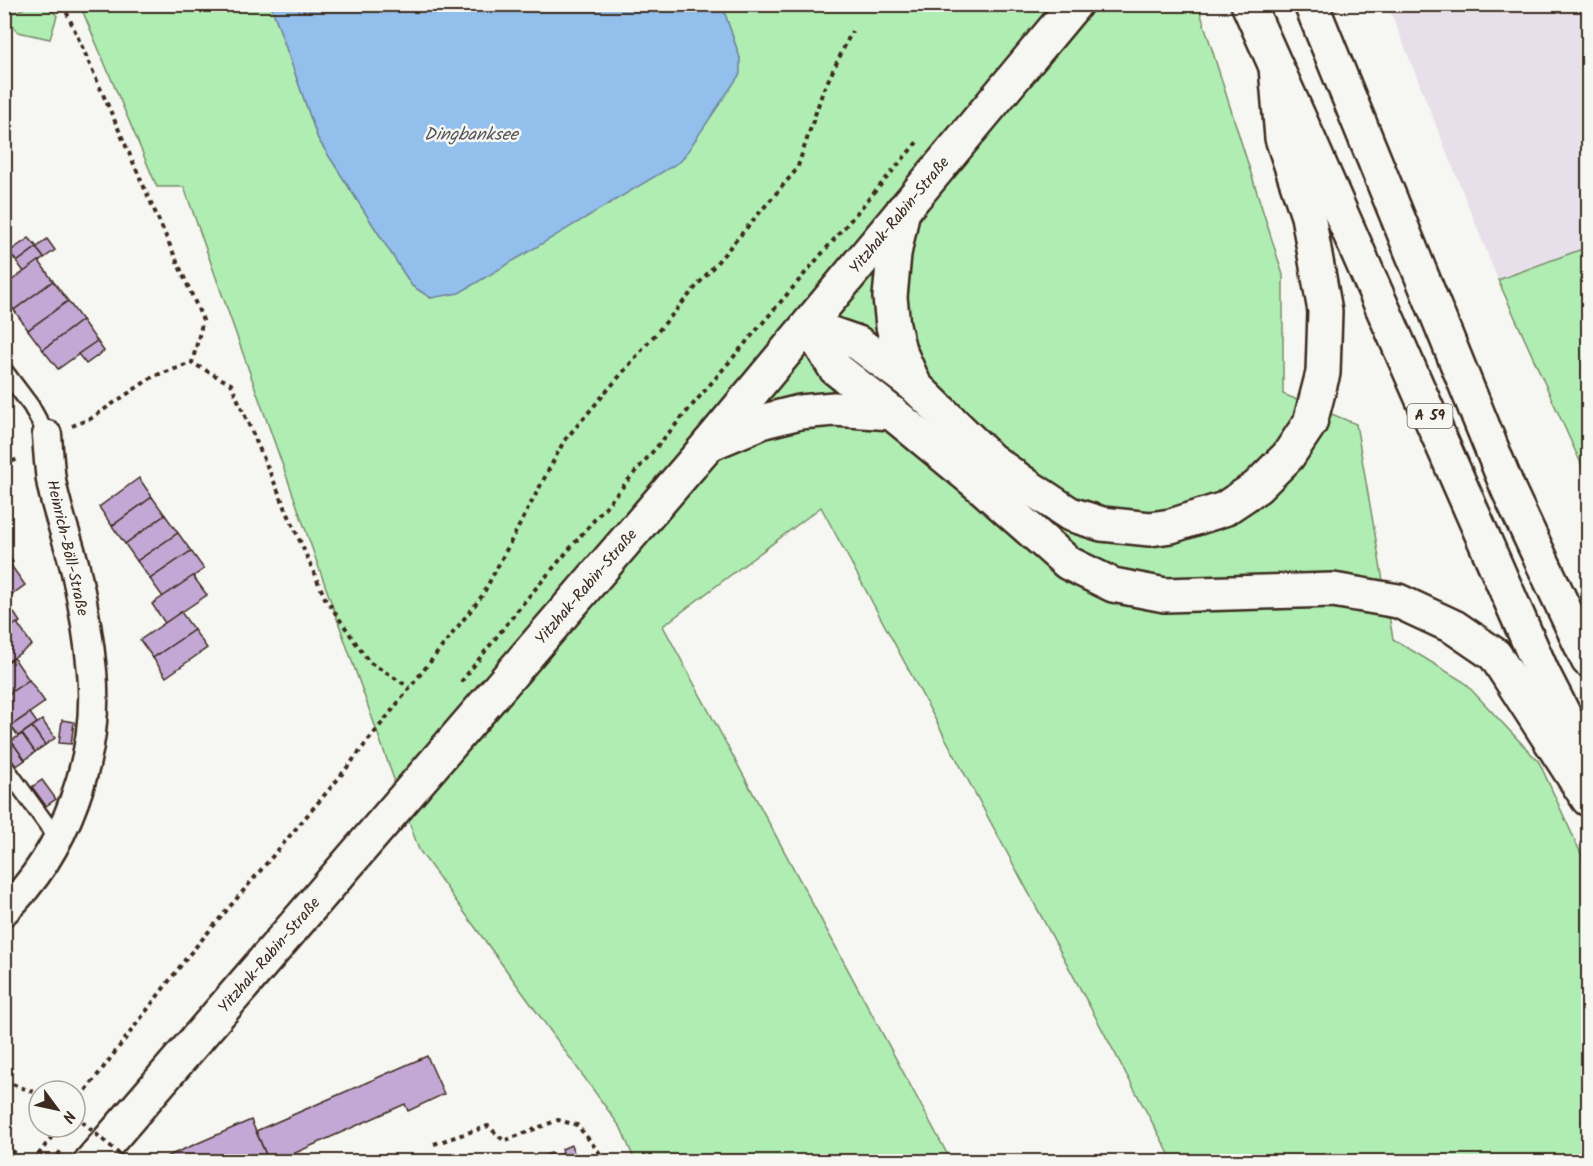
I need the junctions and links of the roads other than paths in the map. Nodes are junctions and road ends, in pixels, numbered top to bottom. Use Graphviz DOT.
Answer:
graph roads {
  1 [pos="1075,4"];
  2 [pos="1248,4"];
  3 [pos="1311,4"];
  4 [pos="1276,67"];
  5 [pos="903,210"];
  6 [pos="808,326"];
  7 [pos="4,370"];
  8 [pos="915,386"];
  9 [pos="892,413"];
  10 [pos="47,435"];
  11 [pos="709,444"];
  12 [pos="1588,660"];
  13 [pos="1588,762"];
  14 [pos="4,765"];
  15 [pos="1588,799"];
  16 [pos="58,840"];
  17 [pos="4,911"];
  18 [pos="79,1153"];
  1 -- 5 [label="main road, Yitzhak-Rabin-Straße"];
  2 -- 4 [label="main road, A 59"];
  3 -- 12 [label="main road, A 59"];
  4 -- 8 [label="main road"];
  4 -- 13 [label="main road, A 59"];
  5 -- 6 [label="main road, Yitzhak-Rabin-Straße"];
  5 -- 8 [label="main road"];
  6 -- 8 [label="main road"];
  6 -- 9 [label="main road"];
  6 -- 11 [label="main road, Yitzhak-Rabin-Straße"];
  7 -- 10 [label="lane, Heinrich-Böll-Straße"];
  9 -- 11 [label="main road"];
  9 -- 15 [label="main road"];
  10 -- 16 [label="street, Heinrich-Böll-Straße"];
  11 -- 18 [label="main road, Yitzhak-Rabin-Straße"];
  14 -- 16 [label="lane"];
  16 -- 17 [label="street, Heinrich-Böll-Straße"];
}
